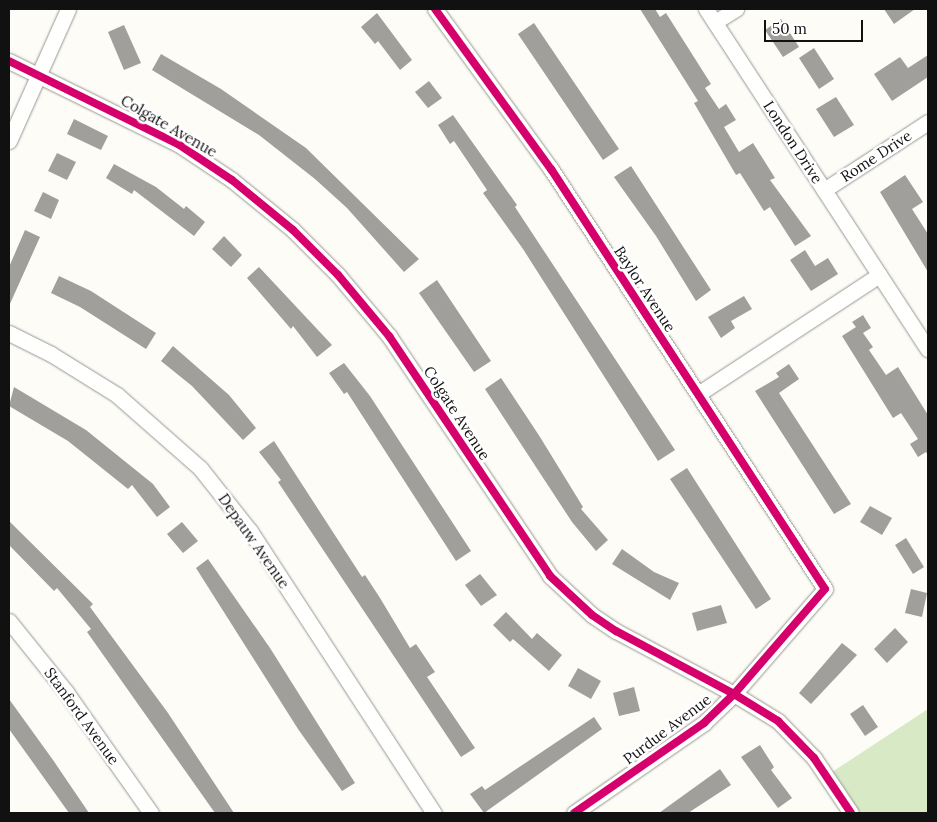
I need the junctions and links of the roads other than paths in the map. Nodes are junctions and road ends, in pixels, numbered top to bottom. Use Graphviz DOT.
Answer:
graph roads {
  1 [pos="68,9"];
  2 [pos="435,9"];
  3 [pos="706,9"];
  4 [pos="736,9"];
  5 [pos="715,22"];
  6 [pos="9,61"];
  7 [pos="38,75"];
  8 [pos="928,122"];
  9 [pos="9,140"];
  10 [pos="824,190"];
  11 [pos="879,276"];
  12 [pos="9,333"];
  13 [pos="928,349"];
  14 [pos="698,394"];
  15 [pos="825,589"];
  16 [pos="9,621"];
  17 [pos="734,694"];
  18 [pos="151,813"];
  19 [pos="434,813"];
  20 [pos="574,813"];
  21 [pos="851,813"];
  1 -- 7 [label="street"];
  2 -- 14 [label="street, Baylor Avenue"];
  3 -- 5 [label="street, London Drive"];
  4 -- 5 [label="street"];
  5 -- 10 [label="street, London Drive"];
  6 -- 7 [label="street, Colgate Avenue"];
  7 -- 9 [label="street"];
  7 -- 17 [label="street, Colgate Avenue"];
  8 -- 10 [label="street, Rome Drive"];
  10 -- 11 [label="street, London Drive"];
  11 -- 13 [label="street, London Drive"];
  11 -- 14 [label="street"];
  12 -- 19 [label="street, Depauw Avenue"];
  14 -- 15 [label="street, Baylor Avenue"];
  15 -- 17 [label="street, Purdue Avenue"];
  16 -- 18 [label="street, Stanford Avenue"];
  17 -- 20 [label="street, Purdue Avenue"];
  17 -- 21 [label="street, Colgate Avenue"];
}
